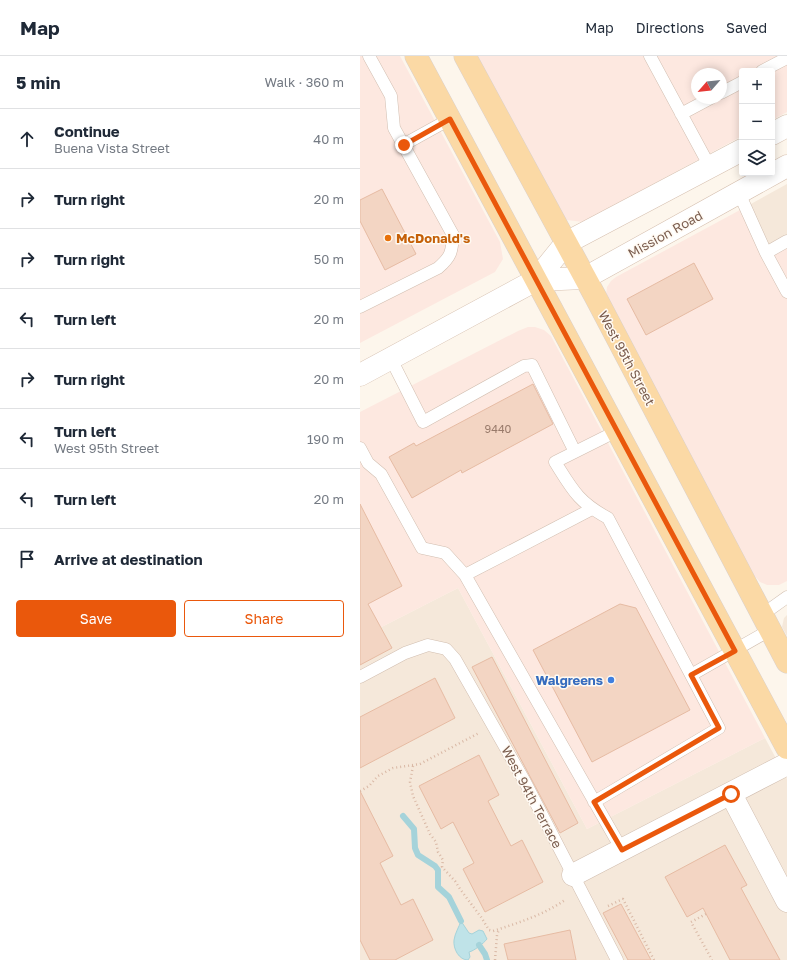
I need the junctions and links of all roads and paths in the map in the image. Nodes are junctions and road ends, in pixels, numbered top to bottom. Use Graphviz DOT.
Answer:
graph roads {
  1 [pos="369,56"];
  2 [pos="416,56"];
  3 [pos="465,56"];
  4 [pos="650,56"];
  5 [pos="787,58"];
  6 [pos="768,68"];
  7 [pos="739,84"];
  8 [pos="727,90"];
  9 [pos="700,104"];
  10 [pos="681,114"];
  11 [pos="450,119"];
  12 [pos="787,126"];
  13 [pos="775,132"];
  14 [pos="404,145"];
  15 [pos="739,152"];
  16 [pos="787,166"];
  17 [pos="710,167"];
  18 [pos="739,193"];
  19 [pos="787,241"];
  20 [pos="566,243"];
  21 [pos="766,253"];
  22 [pos="585,278"];
  23 [pos="536,280"];
  24 [pos="787,292"];
  25 [pos="360,307"];
  26 [pos="391,358"];
  27 [pos="360,375"];
  28 [pos="617,431"];
  29 [pos="360,448"];
  30 [pos="575,452"];
  31 [pos="364,465"];
  32 [pos="592,509"];
  33 [pos="465,575"];
  34 [pos="787,597"];
  35 [pos="766,623"];
  36 [pos="735,651"];
  37 [pos="787,662"];
  38 [pos="691,675"];
  39 [pos="360,677"];
  40 [pos="479,733"];
  41 [pos="787,748"];
  42 [pos="787,764"];
  43 [pos="413,766"];
  44 [pos="360,791"];
  45 [pos="731,794"];
  46 [pos="594,802"];
  47 [pos="622,850"];
  48 [pos="573,875"];
  49 [pos="565,900"];
  50 [pos="787,902"];
  51 [pos="606,908"];
  52 [pos="706,914"];
  53 [pos="499,929"];
  54 [pos="495,960"];
  55 [pos="617,960"];
  56 [pos="654,960"];
  57 [pos="711,960"];
  1 -- 14 [label="lane"];
  2 -- 11 [label="main road"];
  3 -- 20 [label="main road, West 95th Street"];
  4 -- 10 [label="lane"];
  5 -- 6 [label="lane"];
  7 -- 8 [label="lane"];
  9 -- 10 [label="lane"];
  10 -- 17 [label="lane"];
  11 -- 14 [label="lane"];
  11 -- 23 [label="main road"];
  12 -- 13 [label="main road"];
  14 -- 25 [label="lane"];
  15 -- 17 [label="main road, Mission Road"];
  16 -- 18 [label="main road, Mission Road"];
  17 -- 20 [label="main road, Mission Road"];
  18 -- 21 [label="lane"];
  18 -- 22 [label="main road, Mission Road"];
  19 -- 21 [label="lane"];
  20 -- 22 [label="main road, West 95th Street"];
  20 -- 23 [label="main road, Mission Road"];
  21 -- 24 [label="lane"];
  22 -- 23 [label="main road, Mission Road"];
  22 -- 35 [label="main road, West 95th Street"];
  23 -- 26 [label="main road, Mission Road"];
  23 -- 28 [label="main road"];
  26 -- 27 [label="main road, Mission Road"];
  26 -- 30 [label="lane"];
  28 -- 30 [label="lane"];
  28 -- 36 [label="main road"];
  29 -- 31 [label="lane"];
  30 -- 32 [label="lane"];
  31 -- 33 [label="lane"];
  32 -- 33 [label="lane"];
  32 -- 38 [label="lane"];
  33 -- 46 [label="lane"];
  34 -- 35 [label="lane"];
  35 -- 36 [label="lane"];
  35 -- 37 [label="main road, West 95th Street"];
  36 -- 38 [label="lane"];
  36 -- 41 [label="main road"];
  38 -- 46 [label="lane"];
  39 -- 48 [label="lane, West 94th Terrace"];
  40 -- 43 [label="path"];
  42 -- 45 [label="main road"];
  43 -- 44 [label="path"];
  43 -- 53 [label="path"];
  45 -- 47 [label="main road"];
  45 -- 50 [label="main road"];
  46 -- 47 [label="lane"];
  47 -- 48 [label="main road"];
  48 -- 55 [label="lane, West 94th Terrace"];
  49 -- 53 [label="path"];
  51 -- 56 [label="path"];
  52 -- 57 [label="path"];
  53 -- 54 [label="path"];
}
